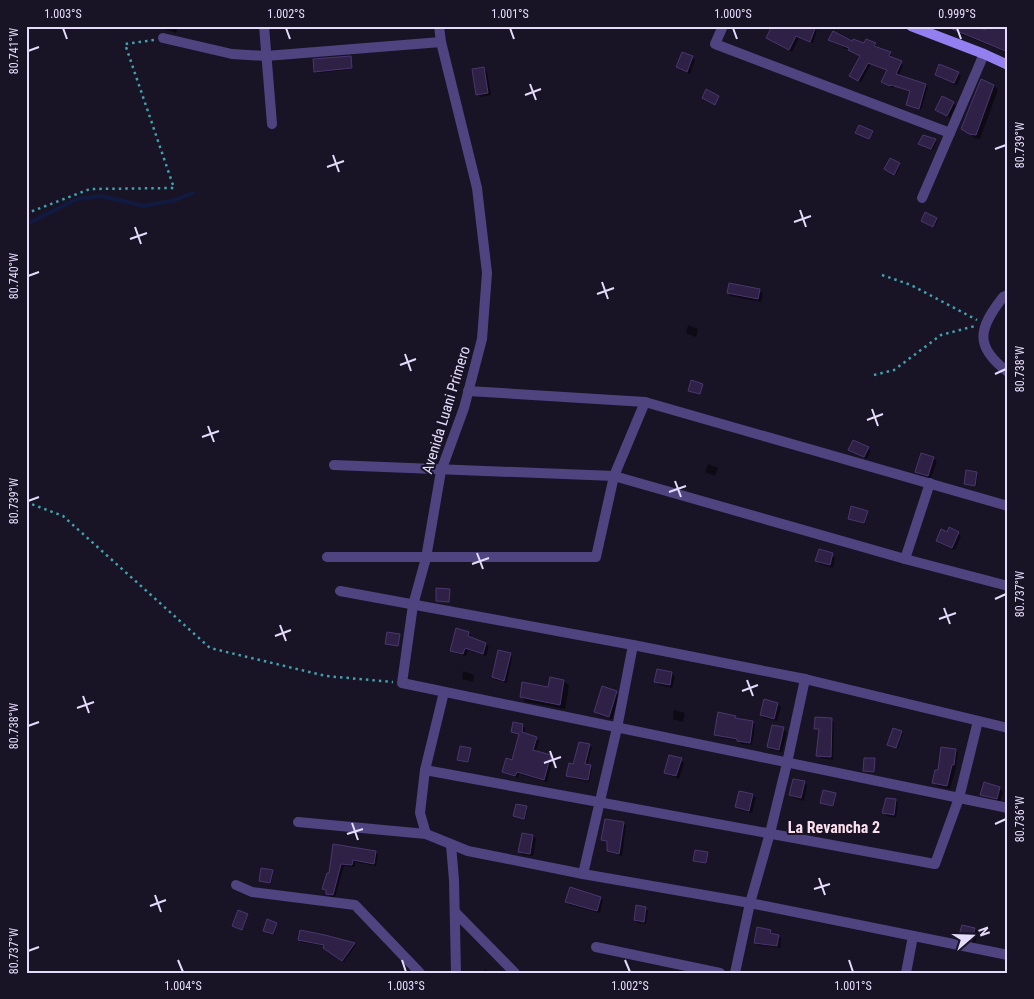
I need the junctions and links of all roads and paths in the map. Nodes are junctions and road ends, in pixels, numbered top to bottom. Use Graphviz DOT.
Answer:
graph roads {
  1 [pos="264,26"];
  2 [pos="439,26"];
  3 [pos="723,26"];
  4 [pos="911,26"];
  5 [pos="163,38"];
  6 [pos="441,42"];
  7 [pos="984,54"];
  8 [pos="266,56"];
  9 [pos="1008,65"];
  10 [pos="272,124"];
  11 [pos="950,133"];
  12 [pos="922,198"];
  13 [pos="26,210"];
  14 [pos="882,274"];
  15 [pos="1008,295"];
  16 [pos="984,324"];
  17 [pos="1008,372"];
  18 [pos="874,375"];
  19 [pos="468,391"];
  20 [pos="645,402"];
  21 [pos="334,465"];
  22 [pos="441,471"];
  23 [pos="614,476"];
  24 [pos="930,484"];
  25 [pos="26,502"];
  26 [pos="1008,506"];
  27 [pos="327,557"];
  28 [pos="426,558"];
  29 [pos="905,559"];
  30 [pos="1008,586"];
  31 [pos="340,591"];
  32 [pos="413,605"];
  33 [pos="633,645"];
  34 [pos="805,679"];
  35 [pos="402,683"];
  36 [pos="444,692"];
  37 [pos="978,721"];
  38 [pos="617,728"];
  39 [pos="1008,728"];
  40 [pos="788,763"];
  41 [pos="425,770"];
  42 [pos="959,798"];
  43 [pos="600,802"];
  44 [pos="1008,808"];
  45 [pos="298,822"];
  46 [pos="770,833"];
  47 [pos="426,834"];
  48 [pos="451,845"];
  49 [pos="583,874"];
  50 [pos="236,885"];
  51 [pos="750,903"];
  52 [pos="455,912"];
  53 [pos="913,936"];
  54 [pos="596,947"];
  55 [pos="1008,955"];
  56 [pos="420,973"];
  57 [pos="456,973"];
  58 [pos="515,973"];
  59 [pos="720,973"];
  60 [pos="735,973"];
  61 [pos="906,973"];
  1 -- 8 [label="street"];
  2 -- 6 [label="street, Avenida Luani Primero"];
  3 -- 11 [label="street"];
  4 -- 7 [label="street"];
  5 -- 8 [label="street"];
  5 -- 13 [label="path"];
  6 -- 8 [label="street"];
  6 -- 19 [label="street, Avenida Luani Primero"];
  7 -- 9 [label="street"];
  7 -- 11 [label="street"];
  8 -- 10 [label="street"];
  11 -- 12 [label="street"];
  14 -- 16 [label="path"];
  15 -- 16 [label="street"];
  16 -- 17 [label="street"];
  16 -- 18 [label="path"];
  19 -- 20 [label="street"];
  19 -- 22 [label="street, Avenida Luani Primero"];
  20 -- 23 [label="street"];
  20 -- 24 [label="street"];
  21 -- 22 [label="street"];
  22 -- 23 [label="street"];
  22 -- 28 [label="street, Avenida Luani Primero"];
  23 -- 28 [label="street"];
  23 -- 29 [label="street"];
  24 -- 26 [label="street"];
  24 -- 29 [label="street"];
  25 -- 35 [label="path"];
  27 -- 28 [label="street"];
  28 -- 32 [label="street, Avenida Luani Primero"];
  29 -- 30 [label="street"];
  31 -- 32 [label="street"];
  32 -- 33 [label="street"];
  32 -- 35 [label="street, Avenida Luani Primero"];
  33 -- 34 [label="street"];
  33 -- 38 [label="street"];
  34 -- 37 [label="street"];
  34 -- 40 [label="street"];
  35 -- 36 [label="street"];
  36 -- 38 [label="street"];
  36 -- 41 [label="street"];
  37 -- 39 [label="street"];
  37 -- 42 [label="street"];
  38 -- 40 [label="street"];
  38 -- 43 [label="street"];
  40 -- 42 [label="street"];
  40 -- 46 [label="street"];
  41 -- 43 [label="street"];
  41 -- 47 [label="street"];
  42 -- 44 [label="street"];
  42 -- 46 [label="street"];
  43 -- 46 [label="street"];
  43 -- 49 [label="street"];
  45 -- 47 [label="street"];
  46 -- 51 [label="street"];
  47 -- 48 [label="street"];
  48 -- 49 [label="street"];
  48 -- 52 [label="street"];
  49 -- 51 [label="street"];
  50 -- 56 [label="street"];
  51 -- 53 [label="street"];
  51 -- 60 [label="street"];
  52 -- 57 [label="street"];
  52 -- 58 [label="street"];
  53 -- 55 [label="street"];
  53 -- 61 [label="street"];
  54 -- 59 [label="street"];
}
